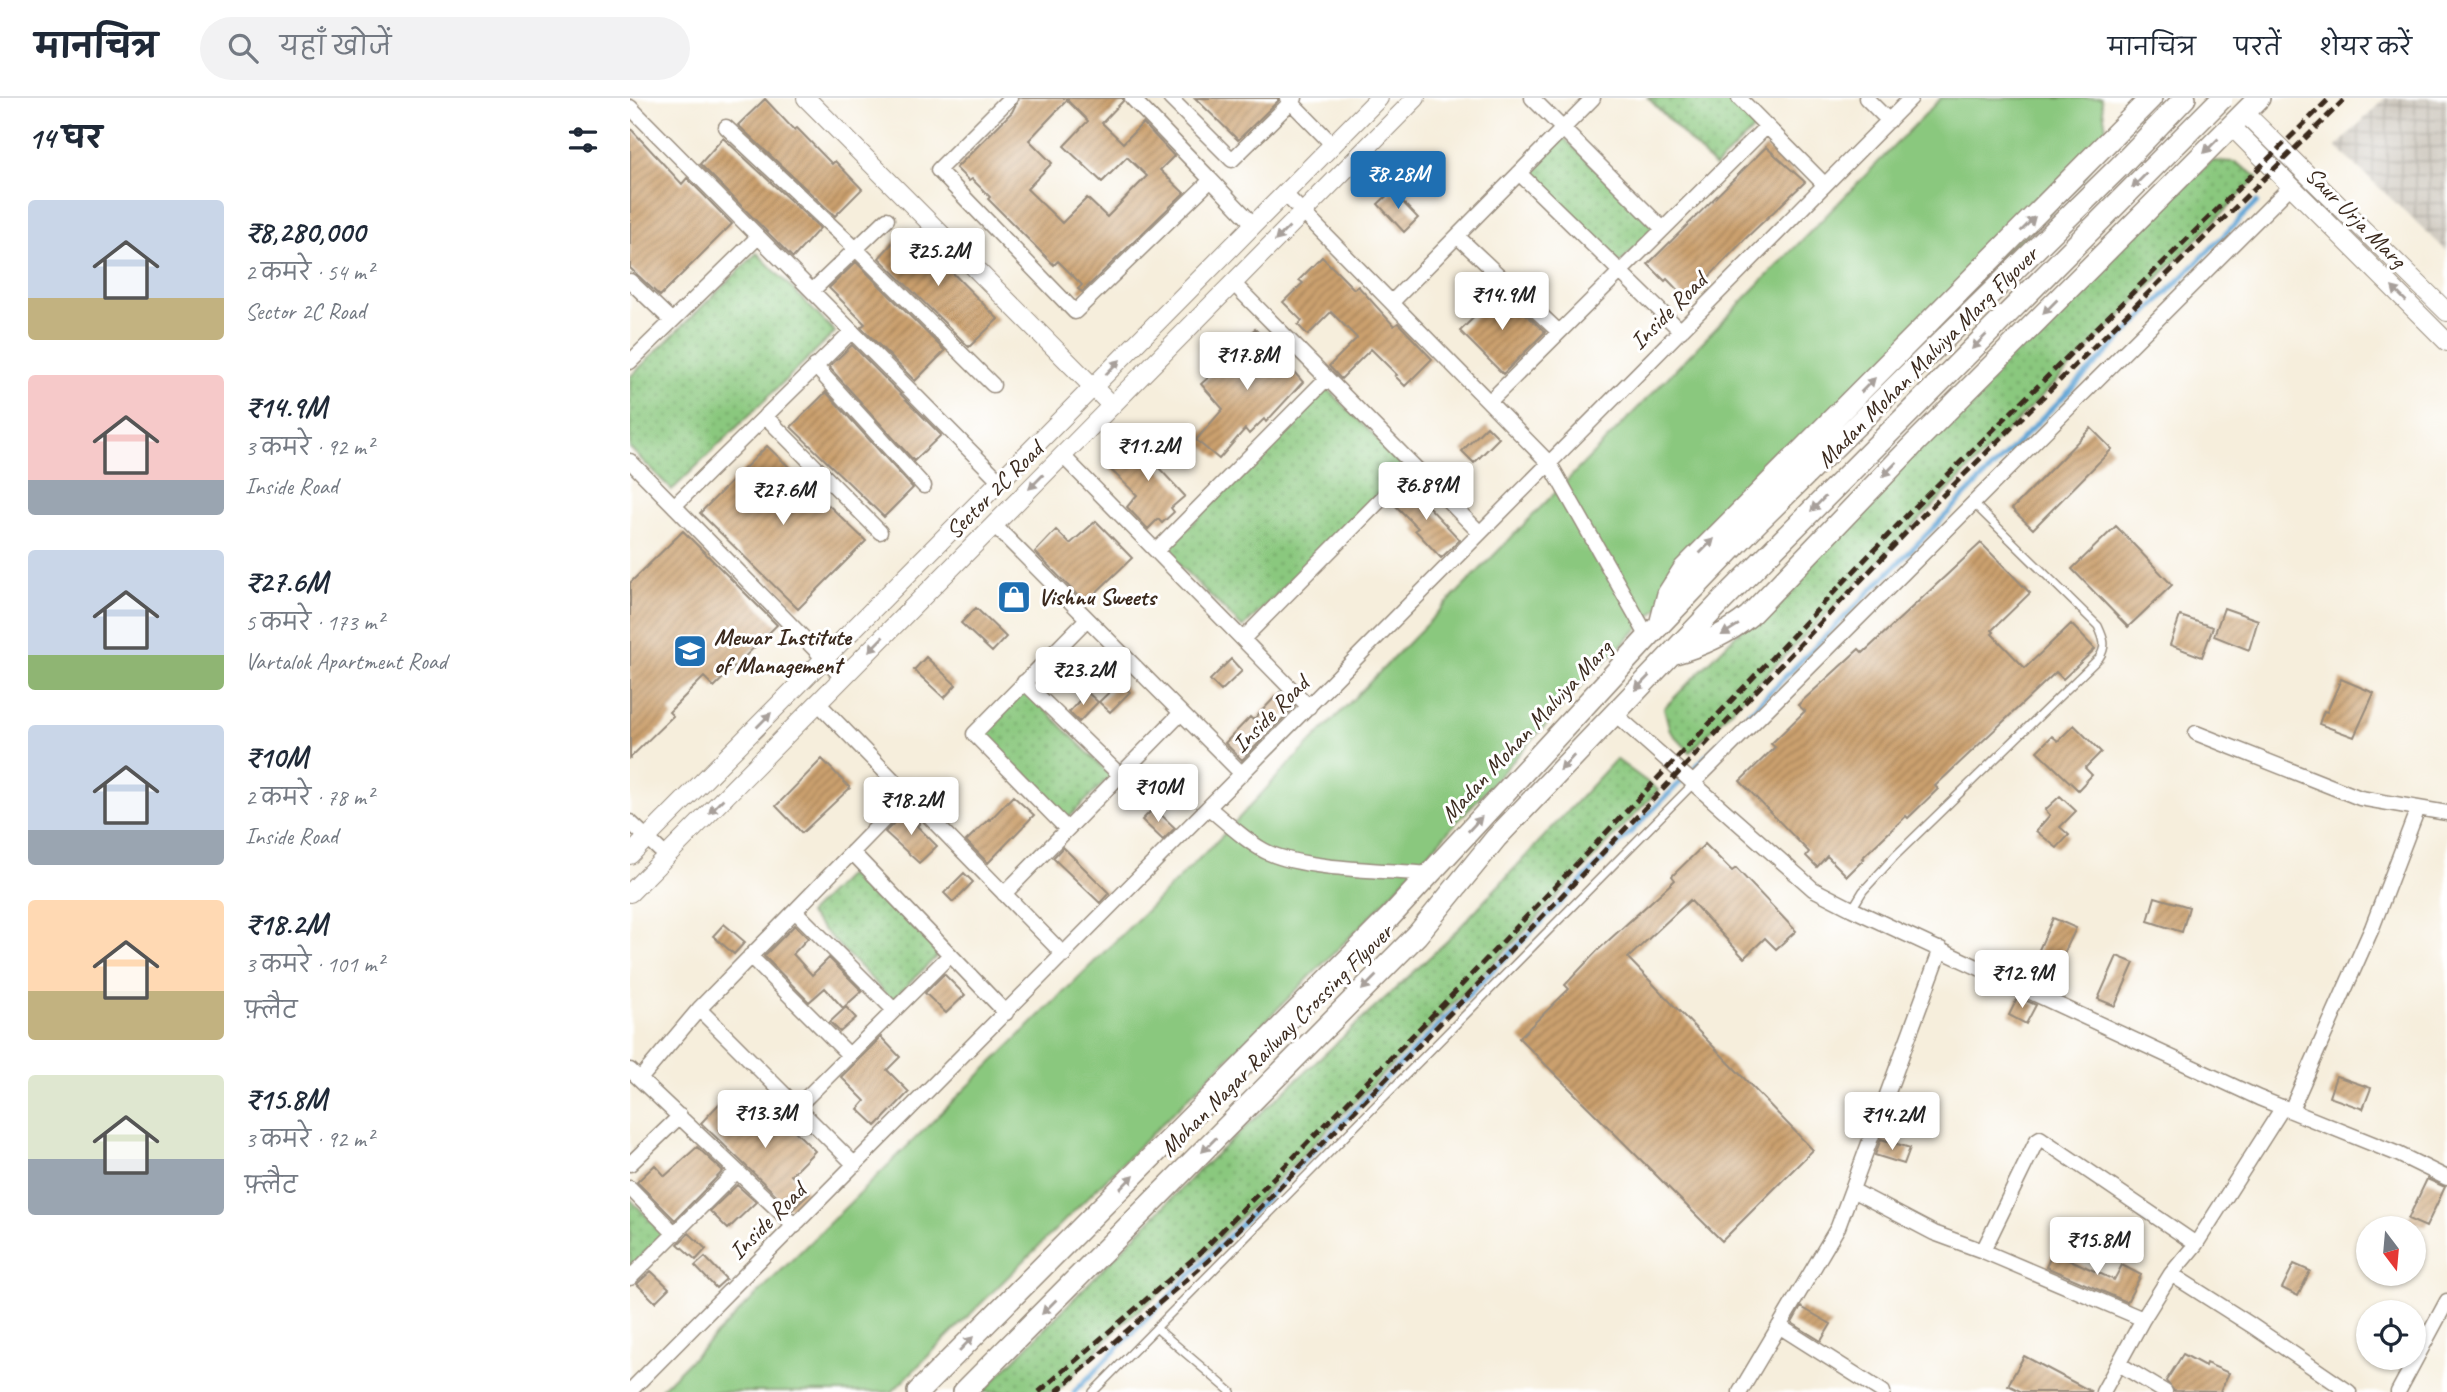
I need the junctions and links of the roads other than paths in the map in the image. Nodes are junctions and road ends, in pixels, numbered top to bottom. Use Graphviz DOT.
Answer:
graph roads {
  1 [pos="634,98"];
  2 [pos="806,98"];
  3 [pos="1010,98"];
  4 [pos="1132,98"];
  5 [pos="1170,98"];
  6 [pos="1379,98"];
  7 [pos="1416,98"];
  8 [pos="1532,98"];
  9 [pos="1593,98"];
  10 [pos="1739,98"];
  11 [pos="1866,98"];
  12 [pos="1911,98"];
  13 [pos="2126,98"];
  14 [pos="2151,98"];
  15 [pos="2185,98"];
  16 [pos="2203,98"];
  17 [pos="2222,98"];
  18 [pos="1291,99"];
  19 [pos="630,102"];
  20 [pos="630,107"];
  21 [pos="2241,109"];
  22 [pos="1889,121"];
  23 [pos="2126,125"];
  24 [pos="1767,126"];
  25 [pos="726,127"];
  26 [pos="1563,129"];
  27 [pos="1333,145"];
  28 [pos="1519,173"];
  29 [pos="1211,180"];
  30 [pos="1825,185"];
  31 [pos="2290,187"];
  32 [pos="1285,194"];
  33 [pos="1303,212"];
  34 [pos="887,219"];
  35 [pos="1254,225"];
  36 [pos="1663,229"];
  37 [pos="1457,236"];
  38 [pos="758,237"];
  39 [pos="856,248"];
  40 [pos="1620,272"];
  41 [pos="630,281"];
  42 [pos="1233,283"];
  43 [pos="811,291"];
  44 [pos="1392,302"];
  45 [pos="2447,312"];
  46 [pos="672,321"];
  47 [pos="852,331"];
  48 [pos="1681,331"];
  49 [pos="1559,332"];
  50 [pos="2447,342"];
  51 [pos="630,362"];
  52 [pos="815,366"];
  53 [pos="1327,378"];
  54 [pos="993,385"];
  55 [pos="1093,387"];
  56 [pos="1489,402"];
  57 [pos="1112,406"];
  58 [pos="765,416"];
  59 [pos="1063,456"];
  60 [pos="630,461"];
  61 [pos="1550,464"];
  62 [pos="1414,466"];
  63 [pos="1000,481"];
  64 [pos="924,486"];
  65 [pos="1972,502"];
  66 [pos="674,506"];
  67 [pos="994,525"];
  68 [pos="880,532"];
  69 [pos="1480,533"];
  70 [pos="1156,551"];
  71 [pos="918,564"];
  72 [pos="936,583"];
  73 [pos="1087,619"];
  74 [pos="1654,630"];
  75 [pos="1243,639"];
  76 [pos="1671,654"];
  77 [pos="824,660"];
  78 [pos="842,678"];
  79 [pos="1024,682"];
  80 [pos="818,703"];
  81 [pos="1309,707"];
  82 [pos="1181,713"];
  83 [pos="1614,713"];
  84 [pos="2196,733"];
  85 [pos="733,751"];
  86 [pos="751,770"];
  87 [pos="1242,774"];
  88 [pos="1120,775"];
  89 [pos="1692,782"];
  90 [pos="908,795"];
  91 [pos="1209,808"];
  92 [pos="2418,808"];
  93 [pos="2447,813"];
  94 [pos="630,822"];
  95 [pos="1067,829"];
  96 [pos="647,838"];
  97 [pos="852,852"];
  98 [pos="630,855"];
  99 [pos="666,856"];
  100 [pos="1429,874"];
  101 [pos="630,893"];
  102 [pos="1004,894"];
  103 [pos="1852,909"];
  104 [pos="795,911"];
  105 [pos="1941,949"];
  106 [pos="950,955"];
  107 [pos="1064,955"];
  108 [pos="750,957"];
  109 [pos="699,1009"];
  110 [pos="894,1010"];
  111 [pos="1006,1013"];
  112 [pos="849,1055"];
  113 [pos="635,1074"];
  114 [pos="797,1107"];
  115 [pos="2287,1109"];
  116 [pos="680,1116"];
  117 [pos="630,1164"];
  118 [pos="855,1165"];
  119 [pos="737,1171"];
  120 [pos="2447,1178"];
  121 [pos="630,1188"];
  122 [pos="1852,1190"];
  123 [pos="795,1226"];
  124 [pos="675,1234"];
  125 [pos="2196,1244"];
  126 [pos="1983,1251"];
  127 [pos="2171,1274"];
  128 [pos="630,1278"];
  129 [pos="2447,1301"];
  130 [pos="2143,1319"];
  131 [pos="1779,1326"];
  132 [pos="1156,1328"];
  133 [pos="2119,1364"];
  134 [pos="630,1391"];
  135 [pos="918,1392"];
  136 [pos="964,1392"];
  137 [pos="1093,1392"];
  138 [pos="1231,1392"];
  139 [pos="1740,1392"];
  140 [pos="1883,1392"];
  141 [pos="2103,1392"];
  142 [pos="2165,1392"];
  143 [pos="2348,1392"];
  144 [pos="2398,1392"];
  1 -- 19 [label="street"];
  2 -- 55 [label="street"];
  3 -- 29 [label="street"];
  4 -- 29 [label="street"];
  5 -- 18 [label="street"];
  6 -- 27 [label="street, Sector 2C Road"];
  7 -- 33 [label="street, Sector 2C Road"];
  8 -- 26 [label="street"];
  9 -- 26 [label="street"];
  10 -- 24 [label="street"];
  11 -- 22 [label="street"];
  12 -- 22 [label="street, Inside Road"];
  13 -- 23 [label="main road"];
  14 -- 23 [label="main road"];
  15 -- 74 [label="main road, Madan Mohan Malviya Marg Flyover"];
  16 -- 21 [label="main road"];
  17 -- 76 [label="main road, Madan Mohan Malviya Marg Flyover, one-way, bridge"];
  18 -- 27 [label="street"];
  20 -- 38 [label="street"];
  21 -- 31 [label="street, Saur Urja Marg"];
  21 -- 45 [label="street, Saur Urja Marg"];
  21 -- 76 [label="main road, one-way"];
  22 -- 30 [label="street, Inside Road"];
  74 -- 23 [label="main road, one-way"];
  24 -- 30 [label="street"];
  24 -- 36 [label="street"];
  25 -- 39 [label="street"];
  26 -- 28 [label="street"];
  26 -- 36 [label="street"];
  27 -- 32 [label="street, Sector 2C Road"];
  28 -- 37 [label="street"];
  28 -- 40 [label="street"];
  29 -- 35 [label="street"];
  30 -- 48 [label="street, Inside Road"];
  50 -- 31 [label="street, Saur Urja Marg, one-way"];
  31 -- 65 [label="street"];
  32 -- 33 [label="street"];
  32 -- 35 [label="street, Sector 2C Road"];
  33 -- 42 [label="street, Sector 2C Road, one-way"];
  33 -- 44 [label="street"];
  34 -- 39 [label="street"];
  55 -- 35 [label="street, Sector 2C Road, one-way"];
  36 -- 40 [label="street"];
  37 -- 44 [label="street"];
  37 -- 49 [label="street"];
  38 -- 43 [label="street"];
  38 -- 46 [label="street"];
  39 -- 43 [label="street"];
  39 -- 54 [label="street"];
  40 -- 48 [label="street"];
  40 -- 49 [label="street"];
  41 -- 46 [label="street"];
  42 -- 53 [label="street"];
  42 -- 57 [label="street, Sector 2C Road"];
  43 -- 47 [label="street"];
  44 -- 56 [label="street"];
  46 -- 51 [label="street"];
  47 -- 52 [label="street"];
  47 -- 63 [label="street"];
  48 -- 61 [label="street, Inside Road"];
  49 -- 56 [label="street"];
  52 -- 58 [label="street"];
  52 -- 64 [label="street"];
  53 -- 62 [label="street"];
  53 -- 70 [label="street"];
  55 -- 57 [label="street"];
  55 -- 63 [label="street, Sector 2C Road"];
  56 -- 61 [label="street"];
  57 -- 59 [label="street, Sector 2C Road"];
  58 -- 66 [label="street"];
  58 -- 68 [label="street"];
  59 -- 67 [label="street, Sector 2C Road, one-way"];
  59 -- 70 [label="street"];
  60 -- 66 [label="street"];
  61 -- 69 [label="street, Inside Road"];
  61 -- 74 [label="street"];
  62 -- 69 [label="street"];
  62 -- 75 [label="street"];
  63 -- 71 [label="street, Sector 2C Road"];
  65 -- 89 [label="street"];
  65 -- 103 [label="lane"];
  66 -- 77 [label="street"];
  67 -- 72 [label="street, Sector 2C Road"];
  67 -- 73 [label="street"];
  69 -- 81 [label="street, Inside Road"];
  70 -- 75 [label="street"];
  71 -- 72 [label="street"];
  71 -- 77 [label="street, Sector 2C Road"];
  72 -- 78 [label="street, Sector 2C Road, one-way"];
  73 -- 79 [label="street"];
  73 -- 82 [label="street"];
  100 -- 74 [label="main road, Madan Mohan Malviya Marg, one-way"];
  75 -- 81 [label="street"];
  76 -- 83 [label="main road, one-way"];
  77 -- 78 [label="street"];
  85 -- 77 [label="street, Sector 2C Road, one-way"];
  78 -- 80 [label="street, Sector 2C Road"];
  79 -- 88 [label="street"];
  79 -- 95 [label="street"];
  80 -- 86 [label="street, Sector 2C Road"];
  80 -- 90 [label="street"];
  81 -- 87 [label="street, Inside Road"];
  82 -- 87 [label="street"];
  82 -- 88 [label="street"];
  83 -- 89 [label="street"];
  83 -- 136 [label="main road, Mohan Nagar Railway Crossing Flyover, one-way"];
  84 -- 92 [label="street"];
  85 -- 86 [label="street"];
  85 -- 96 [label="street, Sector 2C Road"];
  86 -- 99 [label="street, Sector 2C Road, one-way"];
  87 -- 91 [label="street, Inside Road"];
  88 -- 95 [label="street"];
  89 -- 103 [label="street"];
  89 -- 132 [label="lane"];
  90 -- 97 [label="street"];
  90 -- 102 [label="street"];
  91 -- 100 [label="street"];
  91 -- 107 [label="street, Inside Road"];
  92 -- 93 [label="street"];
  92 -- 115 [label="street"];
  94 -- 96 [label="street"];
  95 -- 102 [label="street"];
  96 -- 98 [label="street, Sector 2C Road"];
  96 -- 99 [label="street"];
  97 -- 104 [label="street"];
  97 -- 106 [label="street"];
  99 -- 101 [label="street, Sector 2C Road"];
  135 -- 100 [label="main road, Mohan Nagar Railway Crossing Flyover, one-way"];
  102 -- 107 [label="street"];
  103 -- 105 [label="street"];
  104 -- 108 [label="street"];
  104 -- 110 [label="street"];
  105 -- 115 [label="street"];
  105 -- 122 [label="street"];
  106 -- 110 [label="street"];
  106 -- 111 [label="street"];
  107 -- 111 [label="street, Inside Road"];
  108 -- 109 [label="street"];
  108 -- 112 [label="street"];
  109 -- 113 [label="street"];
  109 -- 114 [label="street"];
  110 -- 112 [label="street"];
  111 -- 118 [label="street, Inside Road"];
  112 -- 114 [label="street"];
  113 -- 116 [label="street"];
  114 -- 118 [label="street"];
  115 -- 120 [label="street"];
  115 -- 125 [label="street"];
  116 -- 117 [label="street"];
  116 -- 119 [label="street"];
  118 -- 123 [label="street, Inside Road"];
  119 -- 123 [label="street"];
  119 -- 124 [label="street"];
  121 -- 124 [label="street"];
  122 -- 126 [label="street"];
  122 -- 131 [label="street"];
  123 -- 134 [label="street, Inside Road"];
  124 -- 128 [label="street"];
  125 -- 126 [label="street"];
  125 -- 127 [label="street"];
  126 -- 130 [label="street"];
  127 -- 130 [label="street"];
  127 -- 143 [label="street"];
  129 -- 144 [label="street"];
  130 -- 133 [label="street"];
  131 -- 139 [label="street"];
  131 -- 140 [label="street"];
  132 -- 137 [label="lane"];
  132 -- 138 [label="lane"];
  133 -- 141 [label="street"];
  133 -- 142 [label="street"];
}
